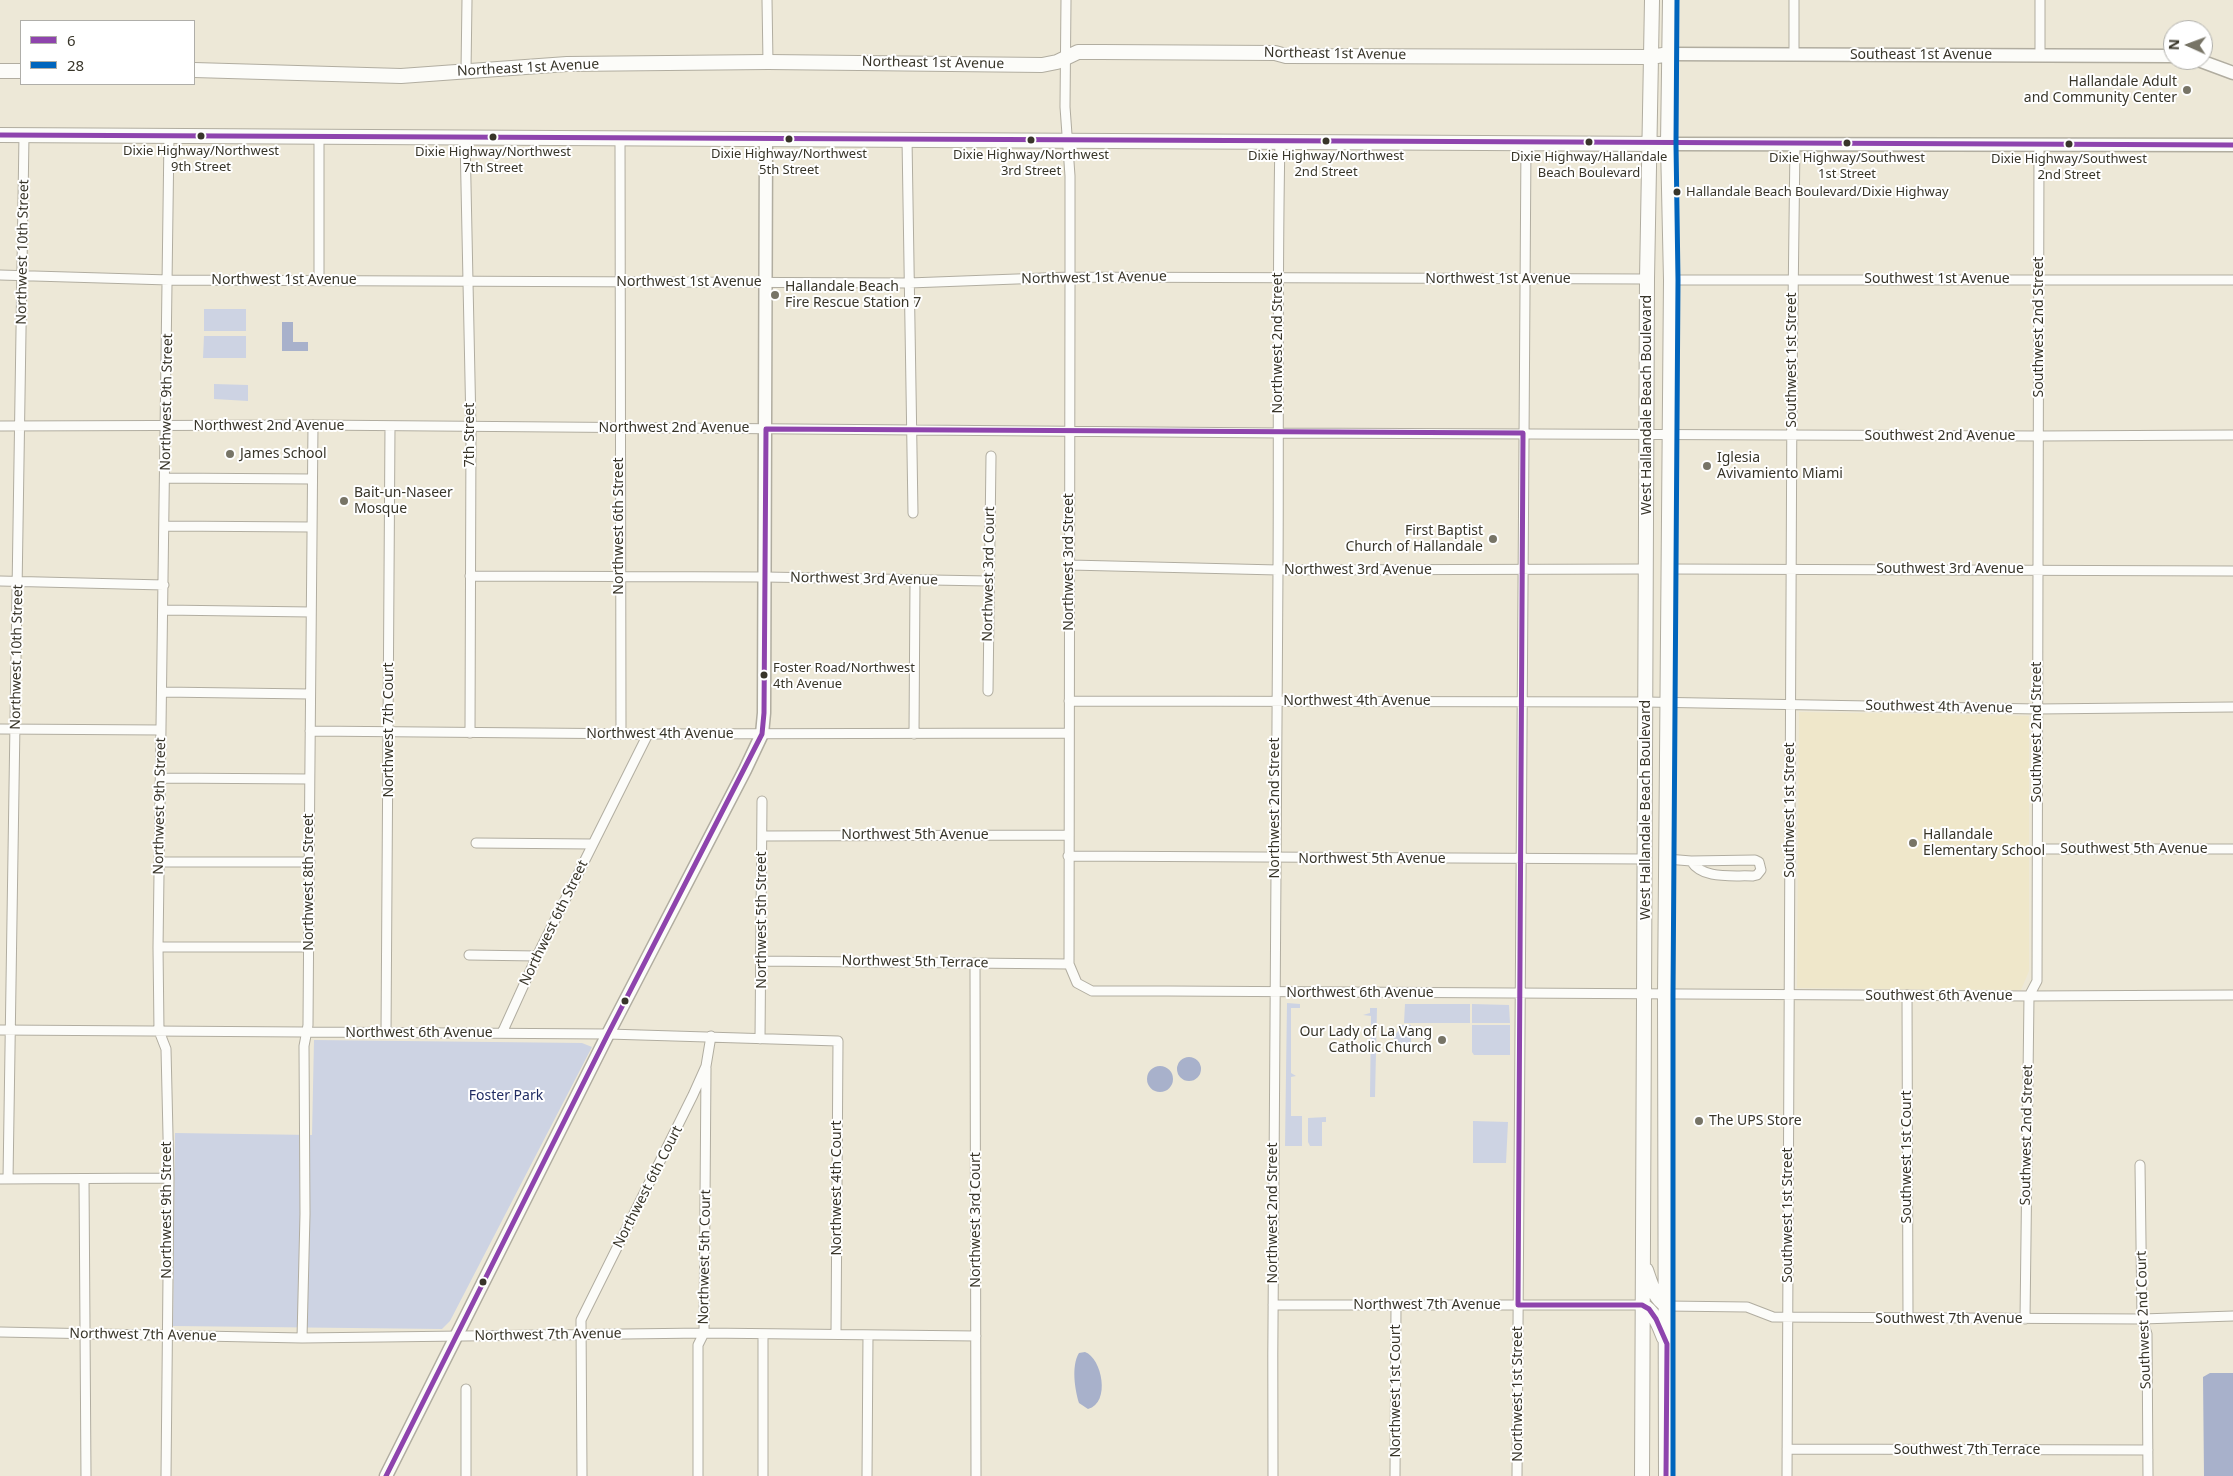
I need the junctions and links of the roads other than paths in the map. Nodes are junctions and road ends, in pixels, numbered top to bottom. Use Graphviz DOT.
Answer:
graph roads {
  1 [pos="468,0"];
  2 [pos="767,0"];
  3 [pos="1066,0"];
  4 [pos="1652,0"];
  5 [pos="1670,0"];
  6 [pos="1794,0"];
  7 [pos="2040,0"];
  8 [pos="1669,54"];
  9 [pos="1794,55"];
  10 [pos="2040,56"];
  11 [pos="2163,56"];
  12 [pos="1651,57"];
  13 [pos="1066,58"];
  14 [pos="768,62"];
  15 [pos="2213,64"];
  16 [pos="2230,69"];
  17 [pos="195,70"];
  18 [pos="0,71"];
  19 [pos="20,71"];
  20 [pos="466,71"];
  21 [pos="0,135"];
  22 [pos="24,135"];
  23 [pos="169,136"];
  24 [pos="319,136"];
  25 [pos="465,137"];
  26 [pos="620,138"];
  27 [pos="766,139"];
  28 [pos="907,139"];
  29 [pos="1068,140"];
  30 [pos="1280,141"];
  31 [pos="1526,142"];
  32 [pos="1649,143"];
  33 [pos="1668,144"];
  34 [pos="1795,144"];
  35 [pos="2039,144"];
  36 [pos="2233,145"];
  37 [pos="0,275"];
  38 [pos="22,275"];
  39 [pos="1070,277"];
  40 [pos="1278,277"];
  41 [pos="1792,278"];
  42 [pos="1524,279"];
  43 [pos="1647,279"];
  44 [pos="169,280"];
  45 [pos="319,280"];
  46 [pos="1671,280"];
  47 [pos="2039,280"];
  48 [pos="2233,280"];
  49 [pos="467,281"];
  50 [pos="620,282"];
  51 [pos="766,282"];
  52 [pos="909,283"];
  53 [pos="313,425"];
  54 [pos="0,426"];
  55 [pos="20,426"];
  56 [pos="166,426"];
  57 [pos="390,426"];
  58 [pos="471,428"];
  59 [pos="620,428"];
  60 [pos="766,429"];
  61 [pos="913,430"];
  62 [pos="1069,431"];
  63 [pos="1278,433"];
  64 [pos="1523,433"];
  65 [pos="1648,434"];
  66 [pos="1670,434"];
  67 [pos="1792,434"];
  68 [pos="2233,435"];
  69 [pos="2039,436"];
  70 [pos="992,456"];
  71 [pos="166,478"];
  72 [pos="312,479"];
  73 [pos="913,513"];
  74 [pos="165,526"];
  75 [pos="310,527"];
  76 [pos="1070,565"];
  77 [pos="1523,569"];
  78 [pos="1646,569"];
  79 [pos="1668,569"];
  80 [pos="2038,569"];
  81 [pos="1278,570"];
  82 [pos="1792,570"];
  83 [pos="2233,571"];
  84 [pos="470,576"];
  85 [pos="619,577"];
  86 [pos="765,577"];
  87 [pos="0,581"];
  88 [pos="915,581"];
  89 [pos="988,581"];
  90 [pos="18,582"];
  91 [pos="164,585"];
  92 [pos="164,610"];
  93 [pos="311,612"];
  94 [pos="988,691"];
  95 [pos="162,692"];
  96 [pos="310,694"];
  97 [pos="1069,701"];
  98 [pos="1276,701"];
  99 [pos="1522,702"];
  100 [pos="1646,702"];
  101 [pos="1666,703"];
  102 [pos="1791,704"];
  103 [pos="2233,707"];
  104 [pos="2037,708"];
  105 [pos="0,729"];
  106 [pos="15,729"];
  107 [pos="161,730"];
  108 [pos="310,731"];
  109 [pos="389,733"];
  110 [pos="470,733"];
  111 [pos="1069,733"];
  112 [pos="621,734"];
  113 [pos="648,734"];
  114 [pos="762,734"];
  115 [pos="914,734"];
  116 [pos="160,778"];
  117 [pos="309,778"];
  118 [pos="762,801"];
  119 [pos="1068,835"];
  120 [pos="762,836"];
  121 [pos="476,843"];
  122 [pos="592,844"];
  123 [pos="2036,849"];
  124 [pos="2233,849"];
  125 [pos="1068,856"];
  126 [pos="1275,859"];
  127 [pos="1522,859"];
  128 [pos="1646,859"];
  129 [pos="1667,859"];
  130 [pos="1690,861"];
  131 [pos="159,862"];
  132 [pos="310,862"];
  133 [pos="158,946"];
  134 [pos="309,947"];
  135 [pos="469,955"];
  136 [pos="537,956"];
  137 [pos="762,960"];
  138 [pos="975,963"];
  139 [pos="1069,964"];
  140 [pos="1077,984"];
  141 [pos="1274,992"];
  142 [pos="1645,993"];
  143 [pos="1520,994"];
  144 [pos="1665,994"];
  145 [pos="1789,995"];
  146 [pos="1906,995"];
  147 [pos="2233,995"];
  148 [pos="2029,996"];
  149 [pos="0,1030"];
  150 [pos="12,1030"];
  151 [pos="159,1031"];
  152 [pos="306,1032"];
  153 [pos="386,1033"];
  154 [pos="502,1033"];
  155 [pos="608,1034"];
  156 [pos="712,1036"];
  157 [pos="760,1039"];
  158 [pos="838,1042"];
  159 [pos="706,1066"];
  160 [pos="2140,1165"];
  161 [pos="168,1178"];
  162 [pos="4,1179"];
  163 [pos="84,1179"];
  164 [pos="1643,1262"];
  165 [pos="1273,1305"];
  166 [pos="1396,1305"];
  167 [pos="1518,1305"];
  168 [pos="1642,1305"];
  169 [pos="1667,1306"];
  170 [pos="2233,1316"];
  171 [pos="1788,1318"];
  172 [pos="1908,1318"];
  173 [pos="2025,1319"];
  174 [pos="2142,1319"];
  175 [pos="0,1332"];
  176 [pos="704,1332"];
  177 [pos="86,1333"];
  178 [pos="836,1334"];
  179 [pos="166,1335"];
  180 [pos="580,1335"];
  181 [pos="763,1335"];
  182 [pos="868,1335"];
  183 [pos="976,1336"];
  184 [pos="456,1337"];
  185 [pos="302,1338"];
  186 [pos="1667,1344"];
  187 [pos="466,1388"];
  188 [pos="1787,1449"];
  189 [pos="2148,1450"];
  190 [pos="86,1476"];
  191 [pos="166,1476"];
  192 [pos="386,1476"];
  193 [pos="466,1476"];
  194 [pos="582,1476"];
  195 [pos="698,1476"];
  196 [pos="763,1476"];
  197 [pos="867,1476"];
  198 [pos="976,1476"];
  199 [pos="1273,1476"];
  200 [pos="1395,1476"];
  201 [pos="1517,1476"];
  202 [pos="1642,1476"];
  203 [pos="1666,1476"];
  204 [pos="1787,1476"];
  205 [pos="2148,1476"];
  1 -- 20 [label="street"];
  2 -- 14 [label="street"];
  3 -- 13 [label="street, Northwest 3rd Street"];
  4 -- 12 [label="main road, West Hallandale Beach Boulevard"];
  5 -- 8 [label="main road, West Hallandale Beach Boulevard"];
  6 -- 9 [label="street"];
  7 -- 10 [label="street"];
  8 -- 9 [label="street, Southeast 1st Avenue"];
  8 -- 12 [label="main road, Northeast 1st Avenue"];
  8 -- 33 [label="main road, West Hallandale Beach Boulevard"];
  9 -- 10 [label="street, Southeast 1st Avenue"];
  10 -- 11 [label="street, Southeast 1st Avenue"];
  12 -- 13 [label="main road, Northeast 1st Avenue"];
  12 -- 32 [label="main road, West Hallandale Beach Boulevard"];
  13 -- 14 [label="main road, Northeast 1st Avenue"];
  13 -- 29 [label="street, Northwest 3rd Street"];
  14 -- 20 [label="main road, Northeast 1st Avenue"];
  15 -- 16 [label="street"];
  17 -- 20 [label="main road, Northeast 1st Avenue"];
  18 -- 19 [label="main road"];
  21 -- 22 [label="main road"];
  22 -- 23 [label="main road"];
  22 -- 38 [label="street, Northwest 10th Street"];
  23 -- 24 [label="main road"];
  23 -- 44 [label="street, Northwest 9th Street"];
  24 -- 25 [label="main road"];
  24 -- 45 [label="street"];
  25 -- 26 [label="main road"];
  25 -- 49 [label="street, 7th Street"];
  26 -- 27 [label="main road"];
  26 -- 50 [label="street, Northwest 6th Street"];
  27 -- 28 [label="main road"];
  27 -- 51 [label="street"];
  28 -- 29 [label="main road"];
  28 -- 52 [label="street"];
  29 -- 30 [label="main road"];
  29 -- 39 [label="street, Northwest 3rd Street"];
  30 -- 31 [label="main road"];
  30 -- 40 [label="street, Northwest 2nd Street"];
  31 -- 32 [label="main road"];
  31 -- 42 [label="street, Northwest 1st Street"];
  32 -- 33 [label="main road"];
  32 -- 43 [label="main road, West Hallandale Beach Boulevard"];
  33 -- 34 [label="street"];
  33 -- 46 [label="main road, West Hallandale Beach Boulevard"];
  34 -- 35 [label="street"];
  34 -- 41 [label="street, Southwest 1st Street"];
  35 -- 36 [label="street"];
  35 -- 47 [label="street, Southwest 2nd Street"];
  37 -- 38 [label="street, Northwest 1st Avenue"];
  38 -- 44 [label="street, Northwest 1st Avenue"];
  38 -- 55 [label="street, Northwest 10th Street"];
  39 -- 40 [label="street, Northwest 1st Avenue"];
  39 -- 52 [label="street, Northwest 1st Avenue"];
  39 -- 62 [label="street, Northwest 3rd Street"];
  40 -- 42 [label="street, Northwest 1st Avenue"];
  40 -- 63 [label="street, Northwest 2nd Street"];
  41 -- 46 [label="street, Southwest 1st Avenue"];
  41 -- 47 [label="street, Southwest 1st Avenue"];
  41 -- 67 [label="street, Southwest 1st Street"];
  42 -- 43 [label="street, Northwest 1st Avenue"];
  42 -- 64 [label="street, Northwest 1st Street"];
  43 -- 65 [label="main road, West Hallandale Beach Boulevard"];
  44 -- 45 [label="street, Northwest 1st Avenue"];
  44 -- 56 [label="street, Northwest 9th Street"];
  45 -- 49 [label="street, Northwest 1st Avenue"];
  46 -- 66 [label="main road, West Hallandale Beach Boulevard"];
  47 -- 48 [label="street, Southwest 1st Avenue"];
  47 -- 69 [label="street, Southwest 2nd Street"];
  49 -- 50 [label="street, Northwest 1st Avenue"];
  49 -- 58 [label="street, 7th Street"];
  50 -- 51 [label="street, Northwest 1st Avenue"];
  50 -- 59 [label="street, Northwest 6th Street"];
  51 -- 52 [label="street, Northwest 1st Avenue"];
  51 -- 60 [label="street"];
  52 -- 61 [label="street"];
  53 -- 56 [label="street, Northwest 2nd Avenue"];
  53 -- 57 [label="street, Northwest 2nd Avenue"];
  53 -- 72 [label="street, Northwest 8th Street"];
  54 -- 55 [label="street, Northwest 2nd Avenue"];
  55 -- 56 [label="street, Northwest 2nd Avenue"];
  55 -- 90 [label="street, Northwest 10th Street"];
  56 -- 71 [label="street, Northwest 9th Street"];
  57 -- 58 [label="street, Northwest 2nd Avenue"];
  57 -- 109 [label="street, Northwest 7th Court"];
  58 -- 59 [label="street, Northwest 2nd Avenue"];
  58 -- 84 [label="street, 7th Street"];
  59 -- 60 [label="street, Northwest 2nd Avenue"];
  59 -- 85 [label="street, Northwest 6th Street"];
  60 -- 61 [label="street, Northwest 2nd Avenue"];
  60 -- 86 [label="street"];
  61 -- 62 [label="street, Northwest 2nd Avenue"];
  61 -- 73 [label="street"];
  62 -- 63 [label="street, Northwest 2nd Avenue"];
  62 -- 76 [label="street, Northwest 3rd Street"];
  63 -- 64 [label="street, Northwest 2nd Avenue"];
  63 -- 81 [label="street, Northwest 2nd Street"];
  64 -- 65 [label="street, Northwest 2nd Avenue"];
  64 -- 77 [label="street, Northwest 1st Street"];
  65 -- 66 [label="street, Southwest 2nd Avenue"];
  65 -- 78 [label="main road, West Hallandale Beach Boulevard"];
  66 -- 67 [label="street, Southwest 2nd Avenue"];
  66 -- 79 [label="main road, West Hallandale Beach Boulevard"];
  67 -- 69 [label="street, Southwest 2nd Avenue"];
  67 -- 82 [label="street, Southwest 1st Street"];
  68 -- 69 [label="street, Southwest 2nd Avenue"];
  69 -- 80 [label="street, Southwest 2nd Street"];
  70 -- 89 [label="street, Northwest 3rd Court"];
  71 -- 72 [label="street"];
  71 -- 74 [label="street, Northwest 9th Street"];
  72 -- 75 [label="street, Northwest 8th Street"];
  74 -- 75 [label="street"];
  74 -- 91 [label="street, Northwest 9th Street"];
  75 -- 93 [label="street, Northwest 8th Street"];
  76 -- 81 [label="street, Northwest 3rd Avenue"];
  76 -- 97 [label="street, Northwest 3rd Street"];
  77 -- 78 [label="street, Northwest 3rd Avenue"];
  77 -- 81 [label="street, Northwest 3rd Avenue"];
  77 -- 99 [label="street, Northwest 1st Street"];
  78 -- 100 [label="main road, West Hallandale Beach Boulevard"];
  79 -- 82 [label="street, Southwest 3rd Avenue"];
  79 -- 101 [label="main road, West Hallandale Beach Boulevard"];
  80 -- 82 [label="street, Southwest 3rd Avenue"];
  80 -- 83 [label="street, Southwest 3rd Avenue"];
  80 -- 104 [label="street, Southwest 2nd Street"];
  81 -- 98 [label="street, Northwest 2nd Street"];
  82 -- 102 [label="street, Southwest 1st Street"];
  84 -- 85 [label="street, Northwest 3rd Avenue"];
  84 -- 110 [label="street, 7th Street"];
  85 -- 86 [label="street, Northwest 3rd Avenue"];
  85 -- 112 [label="street, Northwest 6th Street"];
  86 -- 88 [label="street, Northwest 3rd Avenue"];
  86 -- 114 [label="street"];
  87 -- 90 [label="street"];
  88 -- 89 [label="street, Northwest 3rd Avenue"];
  88 -- 115 [label="street"];
  89 -- 94 [label="street, Northwest 3rd Court"];
  90 -- 91 [label="street"];
  90 -- 106 [label="street, Northwest 10th Street"];
  91 -- 92 [label="street, Northwest 9th Street"];
  92 -- 93 [label="street"];
  92 -- 95 [label="street, Northwest 9th Street"];
  93 -- 96 [label="street, Northwest 8th Street"];
  95 -- 96 [label="street"];
  95 -- 107 [label="street, Northwest 9th Street"];
  96 -- 108 [label="street, Northwest 8th Street"];
  97 -- 98 [label="street, Northwest 4th Avenue"];
  97 -- 111 [label="street, Northwest 3rd Street"];
  98 -- 99 [label="street, Northwest 4th Avenue"];
  98 -- 126 [label="street, Northwest 2nd Street"];
  99 -- 100 [label="street, Northwest 4th Avenue"];
  99 -- 127 [label="street, Northwest 1st Street"];
  100 -- 101 [label="street, Southwest 4th Avenue"];
  100 -- 128 [label="main road, West Hallandale Beach Boulevard"];
  101 -- 102 [label="street, Southwest 4th Avenue"];
  101 -- 129 [label="main road, West Hallandale Beach Boulevard"];
  102 -- 104 [label="street, Southwest 4th Avenue"];
  102 -- 145 [label="street, Southwest 1st Street"];
  103 -- 104 [label="street, Southwest 4th Avenue"];
  104 -- 123 [label="street, Southwest 2nd Street"];
  105 -- 106 [label="street"];
  106 -- 107 [label="street"];
  106 -- 150 [label="street, Northwest 10th Street"];
  107 -- 116 [label="street, Northwest 9th Street"];
  108 -- 109 [label="street, Northwest 4th Avenue"];
  108 -- 117 [label="street, Northwest 8th Street"];
  109 -- 110 [label="street, Northwest 4th Avenue"];
  109 -- 153 [label="street, Northwest 7th Court"];
  110 -- 112 [label="street, Northwest 4th Avenue"];
  111 -- 115 [label="street, Northwest 4th Avenue"];
  111 -- 119 [label="street, Northwest 3rd Street"];
  112 -- 113 [label="street, Northwest 4th Avenue"];
  113 -- 114 [label="street, Northwest 4th Avenue"];
  113 -- 122 [label="street, Northwest 6th Street"];
  114 -- 115 [label="street, Northwest 4th Avenue"];
  114 -- 155 [label="street"];
  116 -- 117 [label="street"];
  116 -- 131 [label="street, Northwest 9th Street"];
  117 -- 132 [label="street, Northwest 8th Street"];
  118 -- 120 [label="street, Northwest 5th Street"];
  119 -- 120 [label="street, Northwest 5th Avenue"];
  119 -- 125 [label="street, Northwest 3rd Street"];
  120 -- 137 [label="street, Northwest 5th Street"];
  121 -- 122 [label="street"];
  122 -- 136 [label="street, Northwest 6th Street"];
  123 -- 124 [label="street, Southwest 5th Avenue"];
  123 -- 148 [label="street, Southwest 2nd Street"];
  125 -- 126 [label="street, Northwest 5th Avenue"];
  125 -- 139 [label="street, Northwest 3rd Street"];
  126 -- 127 [label="street, Northwest 5th Avenue"];
  126 -- 141 [label="street, Northwest 2nd Street"];
  127 -- 128 [label="street, Northwest 5th Avenue"];
  127 -- 143 [label="street, Northwest 1st Street"];
  128 -- 142 [label="main road, West Hallandale Beach Boulevard"];
  129 -- 130 [label="street"];
  129 -- 144 [label="main road, West Hallandale Beach Boulevard"];
  130 -- 130 [label="street"];
  131 -- 132 [label="street"];
  131 -- 133 [label="street, Northwest 9th Street"];
  132 -- 134 [label="street, Northwest 8th Street"];
  133 -- 134 [label="street"];
  133 -- 151 [label="street, Northwest 9th Street"];
  134 -- 152 [label="street, Northwest 8th Street"];
  135 -- 136 [label="street"];
  136 -- 154 [label="street, Northwest 6th Street"];
  137 -- 138 [label="street, Northwest 5th Terrace"];
  137 -- 157 [label="street, Northwest 5th Street"];
  138 -- 139 [label="street, Northwest 5th Terrace"];
  138 -- 183 [label="street, Northwest 3rd Court"];
  139 -- 140 [label="street, Northwest 3rd Street"];
  140 -- 141 [label="street, Northwest 6th Avenue"];
  141 -- 143 [label="street, Northwest 6th Avenue"];
  141 -- 165 [label="street, Northwest 2nd Street"];
  142 -- 143 [label="street, Northwest 6th Avenue"];
  142 -- 144 [label="street, Southwest 6th Avenue"];
  142 -- 164 [label="main road, West Hallandale Beach Boulevard"];
  143 -- 167 [label="street, Northwest 1st Street"];
  144 -- 145 [label="street, Southwest 6th Avenue"];
  144 -- 169 [label="main road, West Hallandale Beach Boulevard"];
  145 -- 146 [label="street, Southwest 6th Avenue"];
  145 -- 171 [label="street, Southwest 1st Street"];
  146 -- 148 [label="street, Southwest 6th Avenue"];
  146 -- 172 [label="street, Southwest 1st Court"];
  147 -- 148 [label="street, Southwest 6th Avenue"];
  148 -- 173 [label="street, Southwest 2nd Street"];
  149 -- 150 [label="street, Northwest 6th Avenue"];
  150 -- 151 [label="street, Northwest 6th Avenue"];
  150 -- 162 [label="street, Northwest 10th Street"];
  151 -- 152 [label="street, Northwest 6th Avenue"];
  151 -- 161 [label="street, Northwest 9th Street"];
  152 -- 153 [label="street, Northwest 6th Avenue"];
  152 -- 185 [label="street, Northwest 8th Street"];
  153 -- 154 [label="street, Northwest 6th Avenue"];
  154 -- 155 [label="street, Northwest 6th Avenue"];
  155 -- 156 [label="street, Northwest 6th Avenue"];
  155 -- 184 [label="street"];
  156 -- 157 [label="street, Northwest 6th Avenue"];
  156 -- 159 [label="street, Northwest 6th Court"];
  157 -- 158 [label="street, Northwest 6th Avenue"];
  158 -- 178 [label="street, Northwest 4th Court"];
  159 -- 176 [label="street, Northwest 5th Court"];
  159 -- 180 [label="street, Northwest 6th Court"];
  160 -- 174 [label="street, Southwest 2nd Court"];
  161 -- 163 [label="street"];
  161 -- 179 [label="street, Northwest 9th Street"];
  162 -- 163 [label="street"];
  163 -- 177 [label="street"];
  164 -- 168 [label="main road, West Hallandale Beach Boulevard"];
  164 -- 169 [label="main road"];
  165 -- 166 [label="street, Northwest 7th Avenue"];
  165 -- 199 [label="street, Northwest 2nd Street"];
  166 -- 167 [label="street, Northwest 7th Avenue"];
  166 -- 200 [label="street, Northwest 1st Court"];
  167 -- 168 [label="street, Northwest 7th Avenue"];
  167 -- 201 [label="street, Northwest 1st Street"];
  168 -- 186 [label="main road"];
  168 -- 202 [label="main road, West Hallandale Beach Boulevard"];
  169 -- 171 [label="street, Southwest 7th Avenue"];
  169 -- 186 [label="main road, West Hallandale Beach Boulevard"];
  170 -- 174 [label="street, Southwest 7th Avenue"];
  171 -- 172 [label="street, Southwest 7th Avenue"];
  171 -- 188 [label="street, Southwest 1st Street"];
  172 -- 173 [label="street, Southwest 7th Avenue"];
  173 -- 174 [label="street, Southwest 7th Avenue"];
  174 -- 189 [label="street, Southwest 2nd Court"];
  175 -- 177 [label="street, Northwest 7th Avenue"];
  176 -- 180 [label="street, Northwest 7th Avenue"];
  176 -- 181 [label="street, Northwest 7th Avenue"];
  176 -- 195 [label="street, Northwest 5th Court"];
  177 -- 179 [label="street, Northwest 7th Avenue"];
  177 -- 190 [label="street"];
  178 -- 181 [label="street, Northwest 7th Avenue"];
  178 -- 182 [label="street, Northwest 7th Avenue"];
  179 -- 185 [label="street, Northwest 7th Avenue"];
  179 -- 191 [label="street, Northwest 9th Street"];
  180 -- 184 [label="street, Northwest 7th Avenue"];
  180 -- 194 [label="street"];
  181 -- 196 [label="street"];
  182 -- 183 [label="street, Northwest 7th Avenue"];
  182 -- 197 [label="street"];
  183 -- 198 [label="street, Northwest 3rd Court"];
  184 -- 185 [label="street, Northwest 7th Avenue"];
  184 -- 192 [label="street"];
  186 -- 203 [label="main road, West Hallandale Beach Boulevard"];
  187 -- 193 [label="street"];
  188 -- 189 [label="street, Southwest 7th Terrace"];
  188 -- 204 [label="street, Southwest 1st Street"];
  189 -- 205 [label="street, Southwest 2nd Court"];
}
